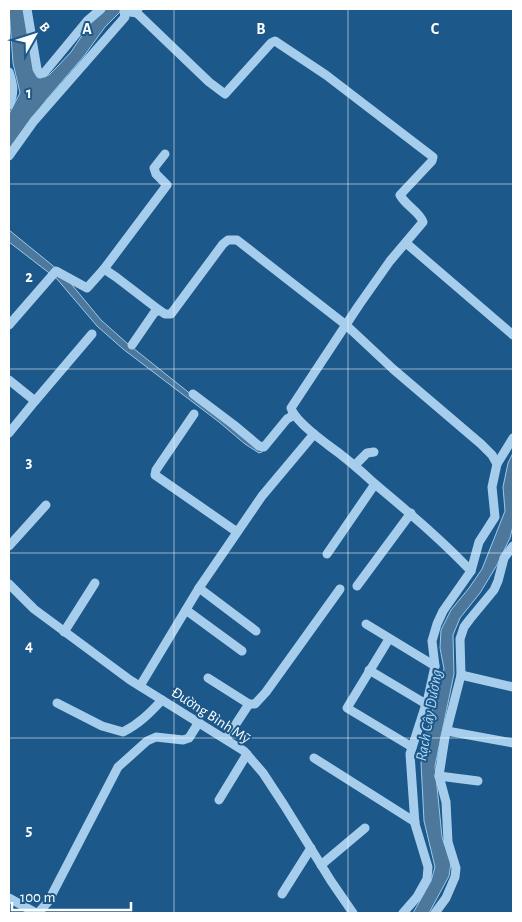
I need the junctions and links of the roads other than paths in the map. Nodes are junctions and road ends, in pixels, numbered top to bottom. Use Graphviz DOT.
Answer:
graph roads {
  1 [pos="27,9"];
  2 [pos="101,9"];
  3 [pos="137,11"];
  4 [pos="9,72"];
  5 [pos="9,106"];
  6 [pos="165,154"];
  7 [pos="9,156"];
  8 [pos="406,243"];
  9 [pos="104,269"];
  10 [pos="159,310"];
  11 [pos="9,325"];
  12 [pos="346,325"];
  13 [pos="92,334"];
  14 [pos="513,335"];
  15 [pos="132,345"];
  16 [pos="9,380"];
  17 [pos="192,394"];
  18 [pos="35,401"];
  19 [pos="194,414"];
  20 [pos="294,415"];
  21 [pos="9,433"];
  22 [pos="314,434"];
  23 [pos="513,438"];
  24 [pos="374,452"];
  25 [pos="497,464"];
  26 [pos="355,465"];
  27 [pos="375,484"];
  28 [pos="46,505"];
  29 [pos="411,513"];
  30 [pos="237,532"];
  31 [pos="9,546"];
  32 [pos="513,546"];
  33 [pos="327,554"];
  34 [pos="471,571"];
  35 [pos="95,583"];
  36 [pos="9,584"];
  37 [pos="357,586"];
  38 [pos="199,588"];
  39 [pos="340,589"];
  40 [pos="186,610"];
  41 [pos="366,624"];
  42 [pos="256,631"];
  43 [pos="64,632"];
  44 [pos="389,639"];
  45 [pos="242,651"];
  46 [pos="435,666"];
  47 [pos="369,670"];
  48 [pos="461,675"];
  49 [pos="208,678"];
  50 [pos="140,686"];
  51 [pos="513,687"];
  52 [pos="162,700"];
  53 [pos="58,703"];
  54 [pos="249,704"];
  55 [pos="426,704"];
  56 [pos="198,722"];
  57 [pos="447,730"];
  58 [pos="226,739"];
  59 [pos="513,743"];
  60 [pos="412,747"];
  61 [pos="247,754"];
  62 [pos="314,758"];
  63 [pos="439,776"];
  64 [pos="478,782"];
  65 [pos="219,800"];
  66 [pos="414,822"];
  67 [pos="365,828"];
  68 [pos="311,848"];
  69 [pos="321,865"];
  70 [pos="282,894"];
  71 [pos="9,898"];
  72 [pos="37,913"];
  73 [pos="353,913"];
  74 [pos="403,913"];
  75 [pos="435,913"];
  1 -- 2 [label="street"];
  3 -- 7 [label="street"];
  3 -- 8 [label="street"];
  4 -- 5 [label="street"];
  6 -- 9 [label="street"];
  8 -- 12 [label="street"];
  8 -- 14 [label="street"];
  9 -- 10 [label="street"];
  9 -- 11 [label="street"];
  10 -- 12 [label="street"];
  10 -- 15 [label="street"];
  12 -- 20 [label="street"];
  12 -- 25 [label="street"];
  13 -- 18 [label="street"];
  16 -- 18 [label="street"];
  17 -- 20 [label="street"];
  18 -- 21 [label="street"];
  19 -- 30 [label="street"];
  20 -- 22 [label="street"];
  22 -- 26 [label="street"];
  22 -- 30 [label="street"];
  23 -- 25 [label="street"];
  24 -- 26 [label="street"];
  25 -- 34 [label="street"];
  26 -- 27 [label="street"];
  27 -- 29 [label="street"];
  27 -- 33 [label="street"];
  28 -- 31 [label="street"];
  29 -- 34 [label="street"];
  29 -- 37 [label="street"];
  30 -- 38 [label="street"];
  32 -- 48 [label="street"];
  34 -- 46 [label="street"];
  35 -- 43 [label="street"];
  36 -- 43 [label="street, Đường Bình Mỹ"];
  38 -- 40 [label="street"];
  38 -- 42 [label="street"];
  39 -- 54 [label="street"];
  40 -- 45 [label="street"];
  40 -- 50 [label="street"];
  41 -- 44 [label="street"];
  43 -- 50 [label="street, Đường Bình Mỹ"];
  44 -- 46 [label="street"];
  44 -- 47 [label="street"];
  46 -- 55 [label="street"];
  47 -- 55 [label="street"];
  47 -- 60 [label="street"];
  48 -- 51 [label="street"];
  48 -- 57 [label="street"];
  49 -- 54 [label="street"];
  50 -- 52 [label="street, Đường Bình Mỹ"];
  52 -- 53 [label="street"];
  52 -- 56 [label="street, Đường Bình Mỹ"];
  54 -- 58 [label="street"];
  55 -- 60 [label="street"];
  56 -- 58 [label="street, Đường Bình Mỹ"];
  56 -- 72 [label="street"];
  57 -- 59 [label="street"];
  57 -- 63 [label="street"];
  58 -- 61 [label="street, Đường Bình Mỹ"];
  60 -- 66 [label="street"];
  61 -- 65 [label="street"];
  61 -- 68 [label="street, Đường Bình Mỹ"];
  62 -- 66 [label="street"];
  63 -- 64 [label="street"];
  63 -- 75 [label="street"];
  66 -- 74 [label="street"];
  67 -- 69 [label="street"];
  68 -- 69 [label="street, Đường Bình Mỹ"];
  68 -- 70 [label="street"];
  69 -- 73 [label="street, Đường Bình Mỹ"];
  71 -- 72 [label="street"];
}
